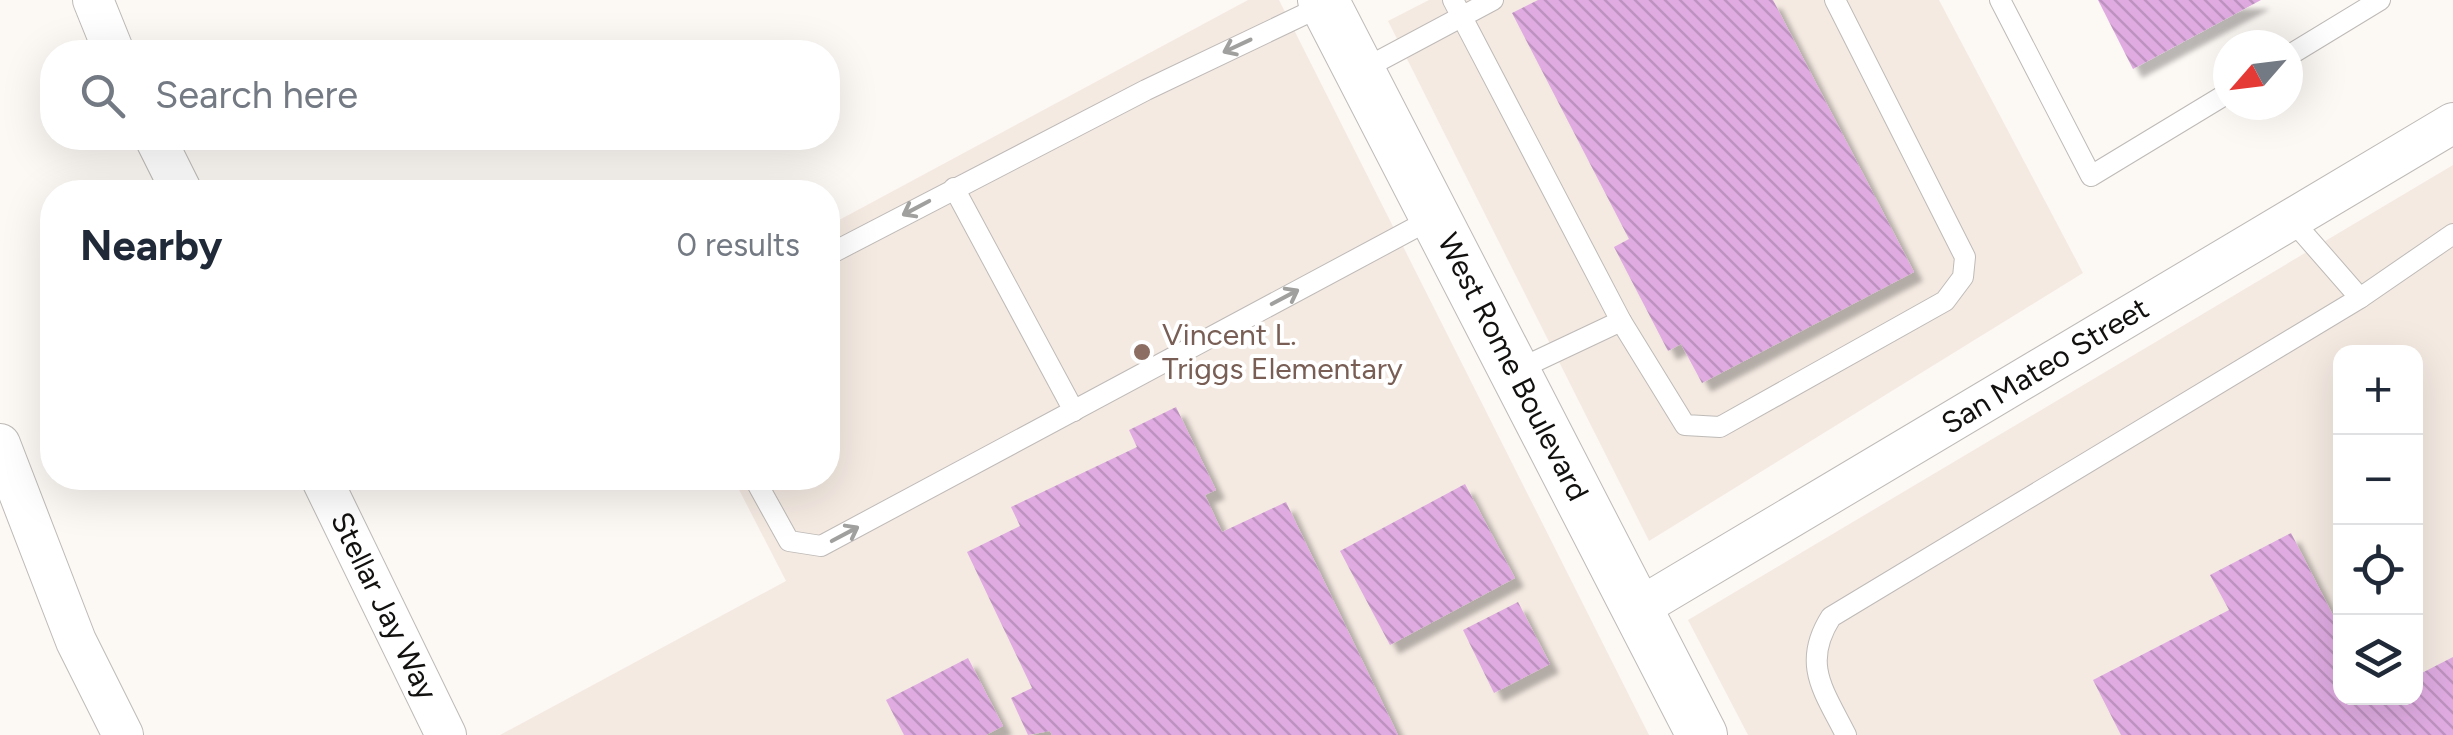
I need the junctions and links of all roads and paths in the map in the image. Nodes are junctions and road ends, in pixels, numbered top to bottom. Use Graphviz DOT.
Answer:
graph roads {
  1 [pos="93,0"];
  2 [pos="1493,0"];
  3 [pos="1835,0"];
  4 [pos="2000,0"];
  5 [pos="2380,0"];
  6 [pos="1324,2"];
  7 [pos="1458,8"];
  8 [pos="109,40"];
  9 [pos="2303,47"];
  10 [pos="1360,71"];
  11 [pos="2213,102"];
  12 [pos="2453,123"];
  13 [pos="162,150"];
  14 [pos="176,180"];
  15 [pos="954,188"];
  16 [pos="1435,216"];
  17 [pos="2291,219"];
  18 [pos="2453,234"];
  19 [pos="840,249"];
  20 [pos="2360,298"];
  21 [pos="1621,321"];
  22 [pos="1515,372"];
  23 [pos="1074,411"];
  24 [pos="0,444"];
  25 [pos="327,490"];
  26 [pos="761,490"];
  27 [pos="1637,609"];
  28 [pos="123,735"];
  29 [pos="446,735"];
  30 [pos="1702,735"];
  31 [pos="1846,735"];
  1 -- 8 [label="street"];
  2 -- 7 [label="lane"];
  3 -- 21 [label="lane"];
  4 -- 11 [label="lane"];
  5 -- 9 [label="lane"];
  6 -- 10 [label="street, West Rome Boulevard"];
  6 -- 15 [label="lane, one-way"];
  7 -- 10 [label="lane"];
  7 -- 21 [label="lane"];
  10 -- 16 [label="street, West Rome Boulevard"];
  12 -- 17 [label="street, San Mateo Street"];
  13 -- 14 [label="street"];
  15 -- 19 [label="lane, one-way"];
  15 -- 23 [label="lane"];
  16 -- 22 [label="street, West Rome Boulevard"];
  23 -- 16 [label="lane, one-way"];
  17 -- 20 [label="lane"];
  17 -- 27 [label="street, San Mateo Street"];
  18 -- 20 [label="lane"];
  20 -- 31 [label="lane"];
  21 -- 22 [label="lane"];
  22 -- 27 [label="street, West Rome Boulevard"];
  26 -- 23 [label="lane, one-way"];
  24 -- 28 [label="street"];
  25 -- 29 [label="street, Stellar Jay Way"];
  27 -- 30 [label="street, West Rome Boulevard"];
}
